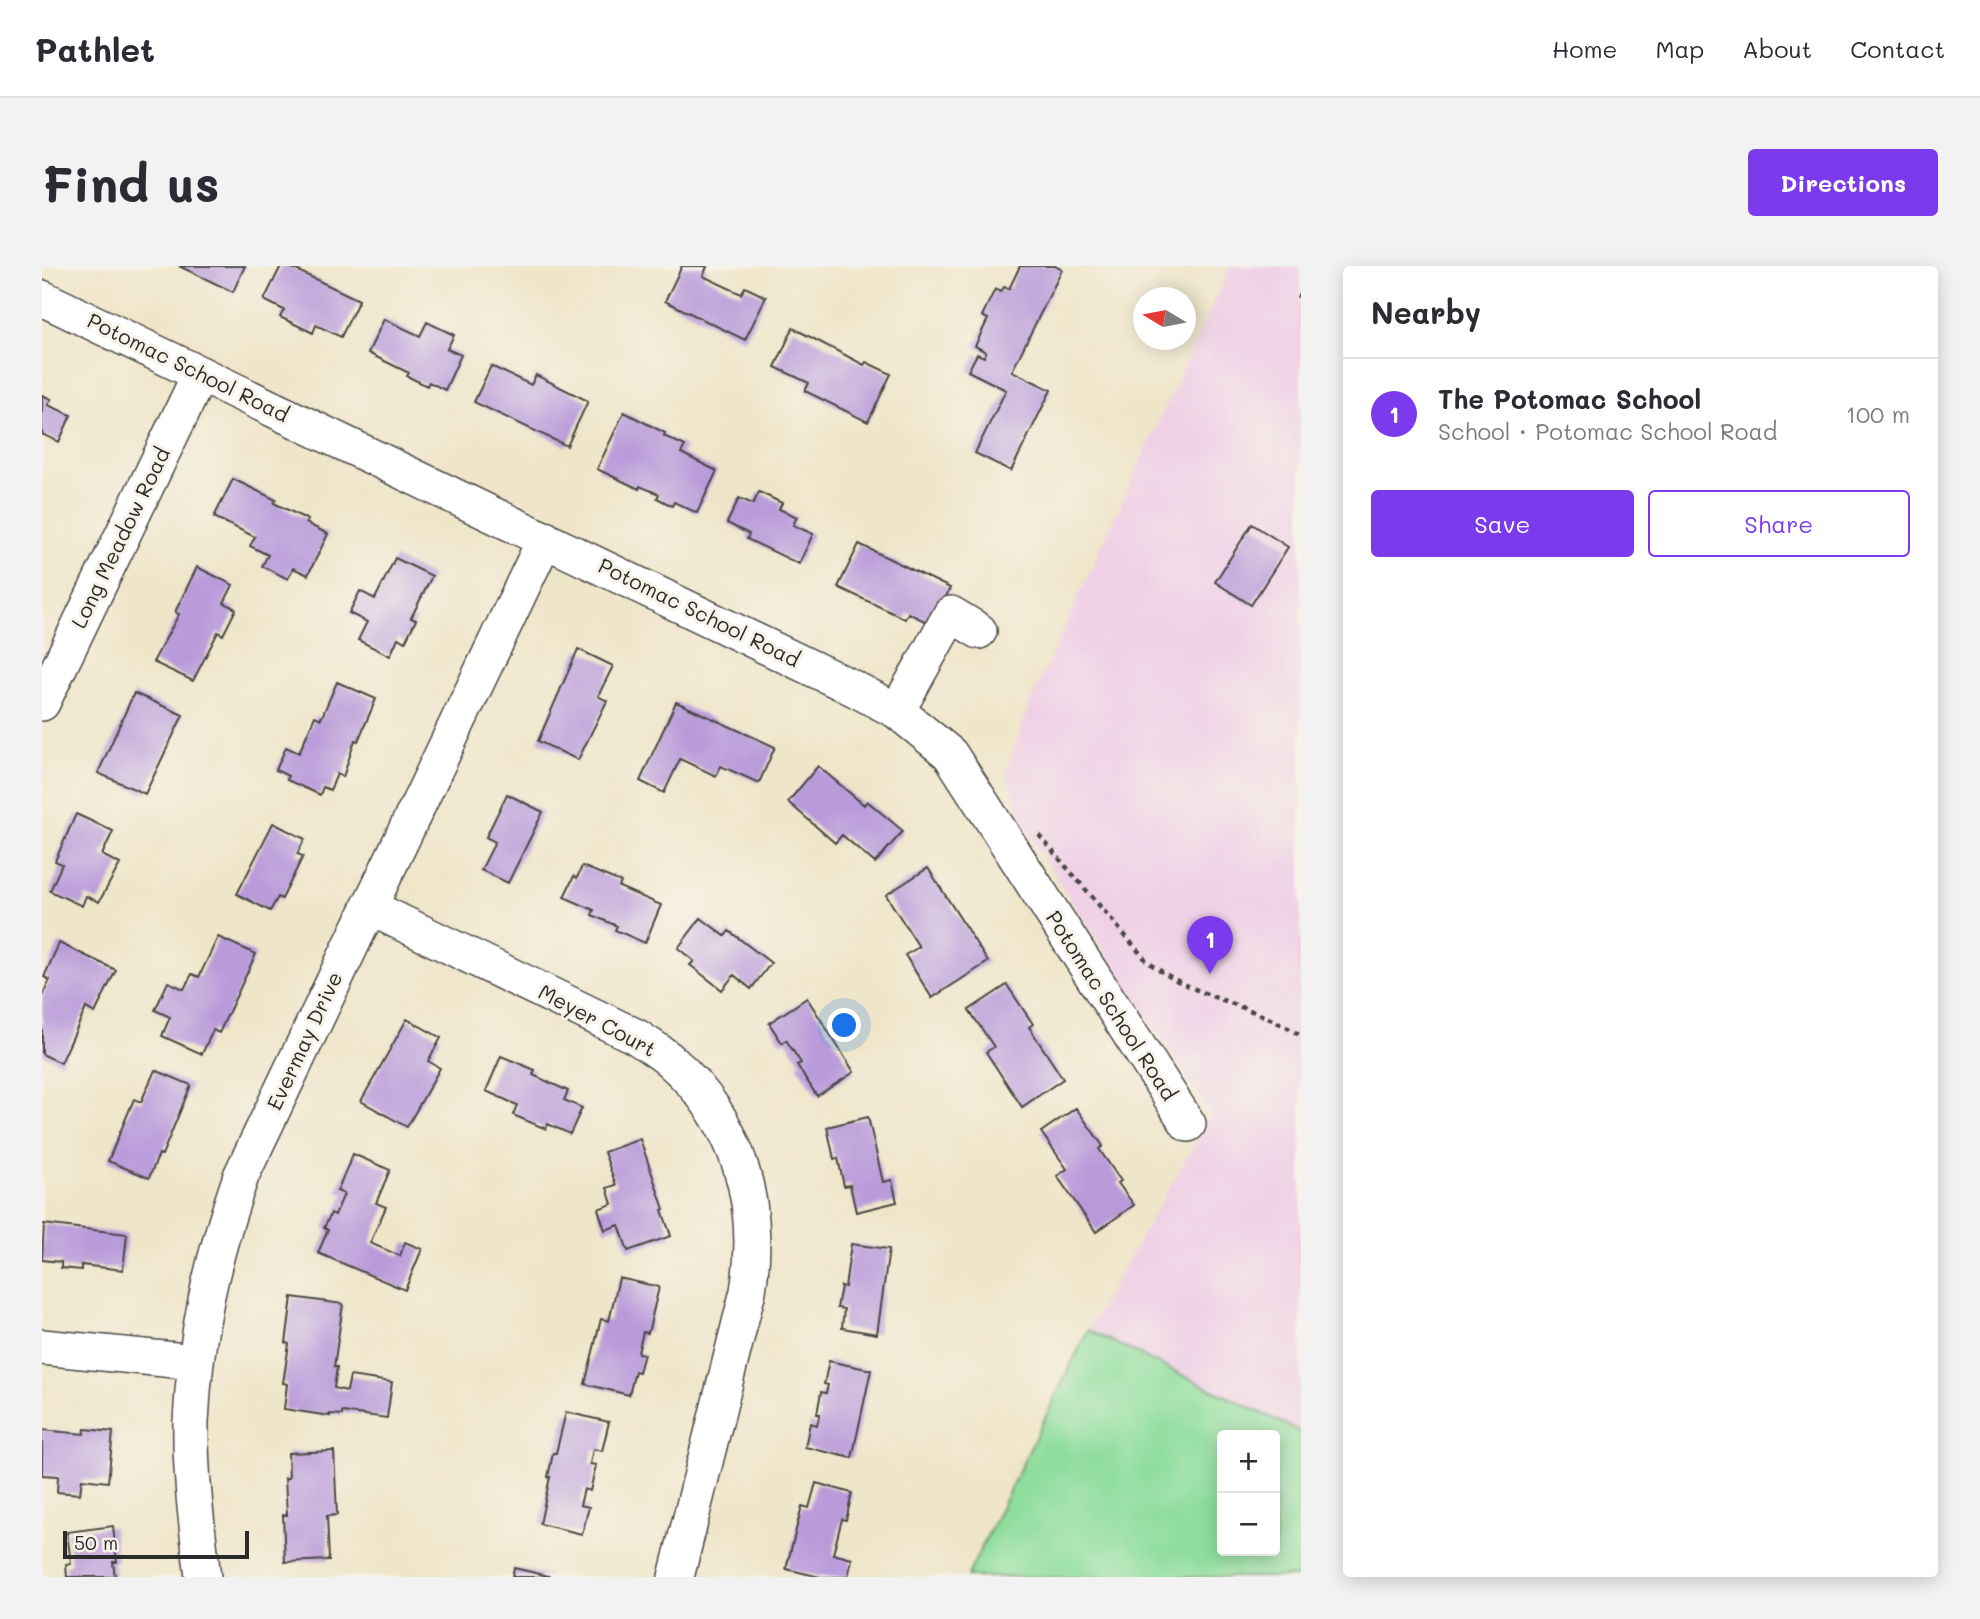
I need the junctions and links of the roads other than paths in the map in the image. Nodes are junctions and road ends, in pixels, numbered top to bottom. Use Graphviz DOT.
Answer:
graph roads {
  1 [pos="42,298"];
  2 [pos="201,374"];
  3 [pos="545,539"];
  4 [pos="979,631"];
  5 [pos="42,703"];
  6 [pos="897,711"];
  7 [pos="369,907"];
  8 [pos="1188,1124"];
  9 [pos="42,1347"];
  10 [pos="195,1362"];
  11 [pos="203,1577"];
  12 [pos="676,1577"];
  1 -- 2 [label="street, Potomac School Road"];
  2 -- 3 [label="street, Potomac School Road"];
  2 -- 5 [label="street, Long Meadow Road"];
  3 -- 6 [label="street, Potomac School Road"];
  3 -- 7 [label="street, Evermay Drive"];
  4 -- 6 [label="street"];
  6 -- 8 [label="street, Potomac School Road"];
  7 -- 10 [label="street, Evermay Drive"];
  7 -- 12 [label="street, Meyer Court"];
  9 -- 10 [label="street"];
  10 -- 11 [label="street, Evermay Drive"];
}
